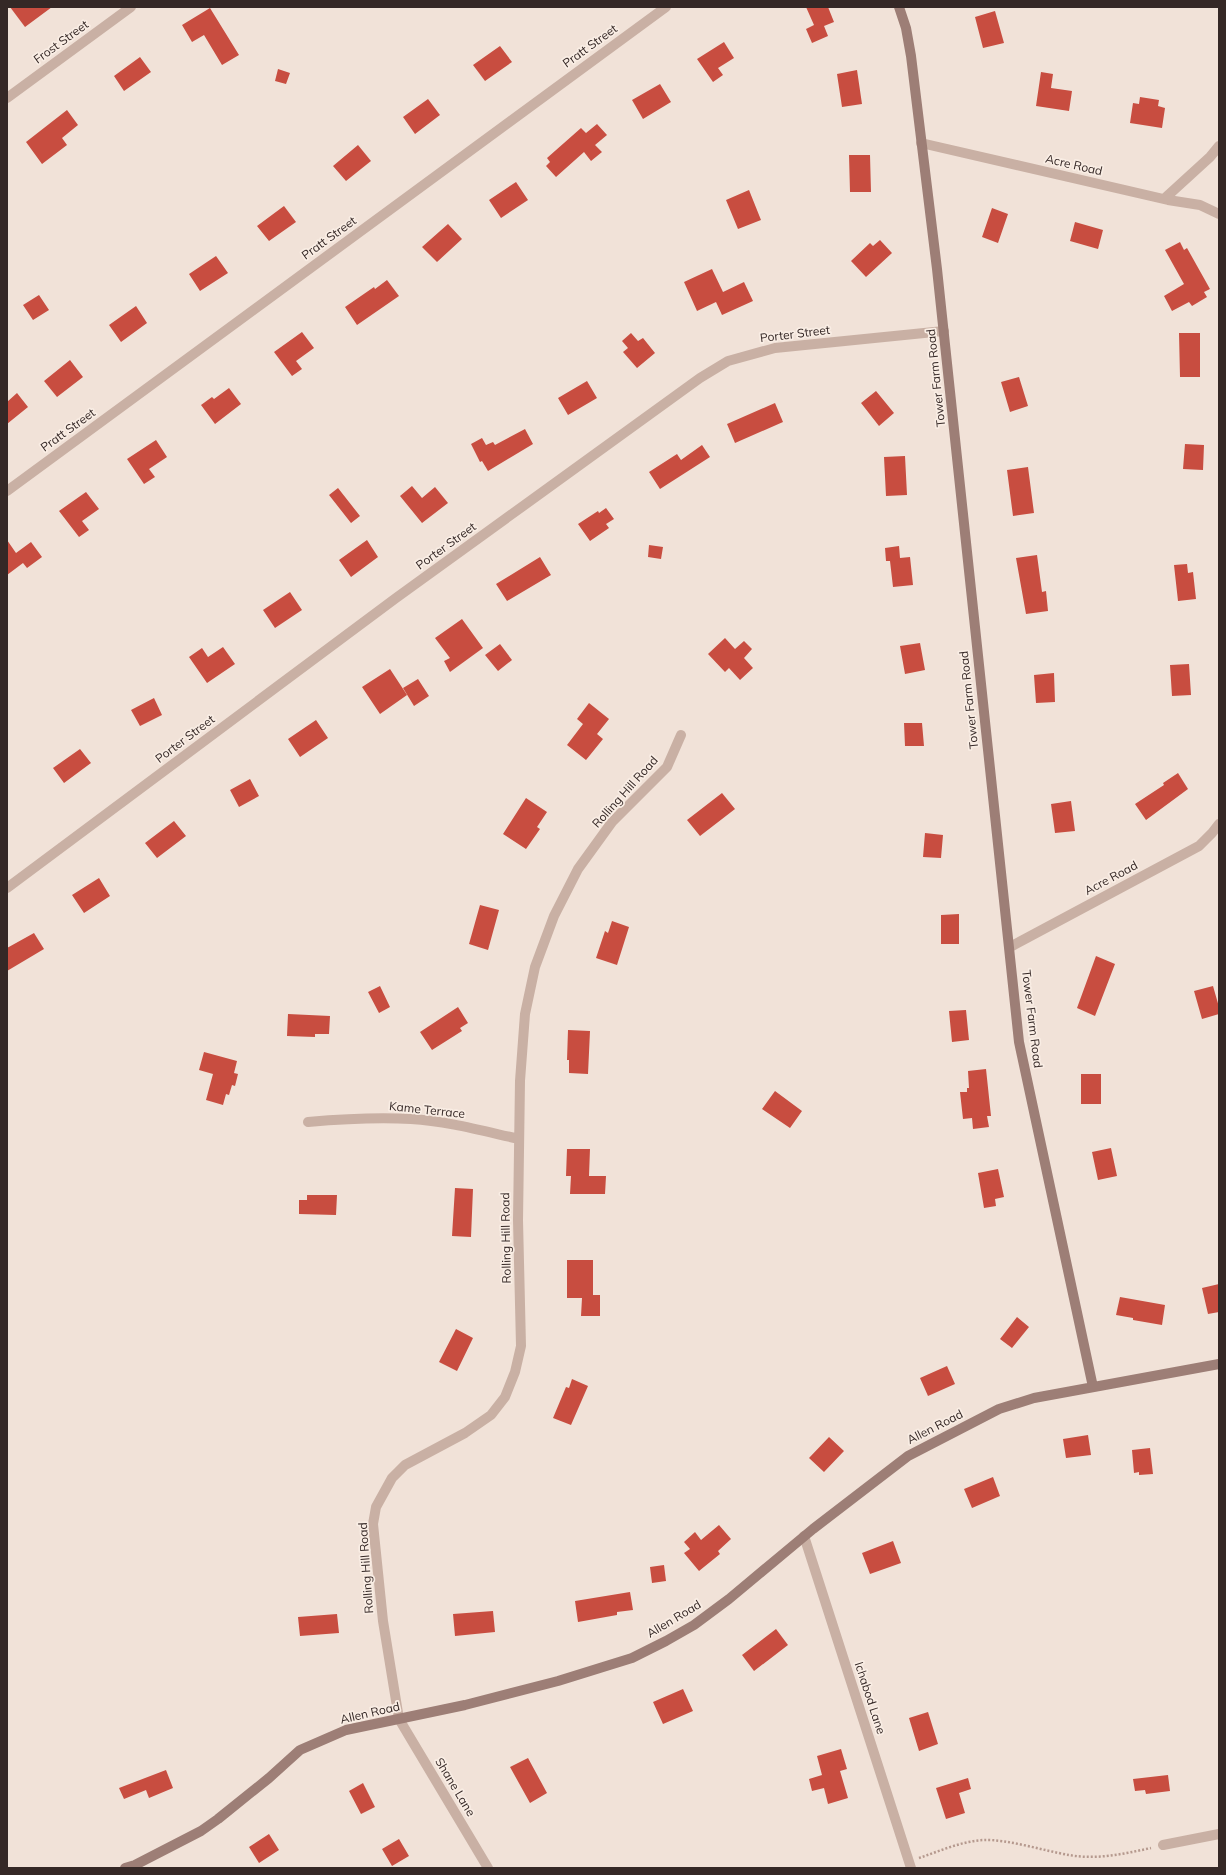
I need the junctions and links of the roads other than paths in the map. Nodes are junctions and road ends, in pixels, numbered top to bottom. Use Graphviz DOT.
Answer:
graph roads {
  1 [pos="131,7"];
  2 [pos="666,7"];
  3 [pos="899,7"];
  4 [pos="7,98"];
  5 [pos="921,143"];
  6 [pos="1219,146"];
  7 [pos="1164,199"];
  8 [pos="1219,214"];
  9 [pos="944,331"];
  10 [pos="7,491"];
  11 [pos="681,735"];
  12 [pos="1219,824"];
  13 [pos="7,888"];
  14 [pos="1010,947"];
  15 [pos="308,1122"];
  16 [pos="519,1140"];
  17 [pos="1219,1364"];
  18 [pos="1092,1387"];
  19 [pos="804,1536"];
  20 [pos="399,1719"];
  21 [pos="1219,1834"];
  22 [pos="1163,1845"];
  23 [pos="910,1864"];
  24 [pos="125,1868"];
  25 [pos="488,1868"];
  1 -- 4 [label="street, Frost Street"];
  2 -- 10 [label="street, Pratt Street"];
  3 -- 5 [label="street, Tower Farm Road"];
  5 -- 7 [label="street, Acre Road"];
  5 -- 9 [label="street, Tower Farm Road"];
  6 -- 7 [label="street"];
  7 -- 8 [label="street, Acre Road"];
  9 -- 13 [label="street, Porter Street"];
  9 -- 14 [label="street, Tower Farm Road"];
  11 -- 16 [label="street, Rolling Hill Road"];
  12 -- 14 [label="street, Acre Road"];
  14 -- 18 [label="street, Tower Farm Road"];
  15 -- 16 [label="street, Kame Terrace"];
  16 -- 20 [label="street, Rolling Hill Road"];
  17 -- 18 [label="street, Allen Road"];
  18 -- 19 [label="street, Allen Road"];
  19 -- 20 [label="street, Allen Road"];
  19 -- 23 [label="street, Ichabod Lane"];
  20 -- 24 [label="street, Allen Road"];
  20 -- 25 [label="street, Shane Lane"];
  21 -- 22 [label="street"];
}
